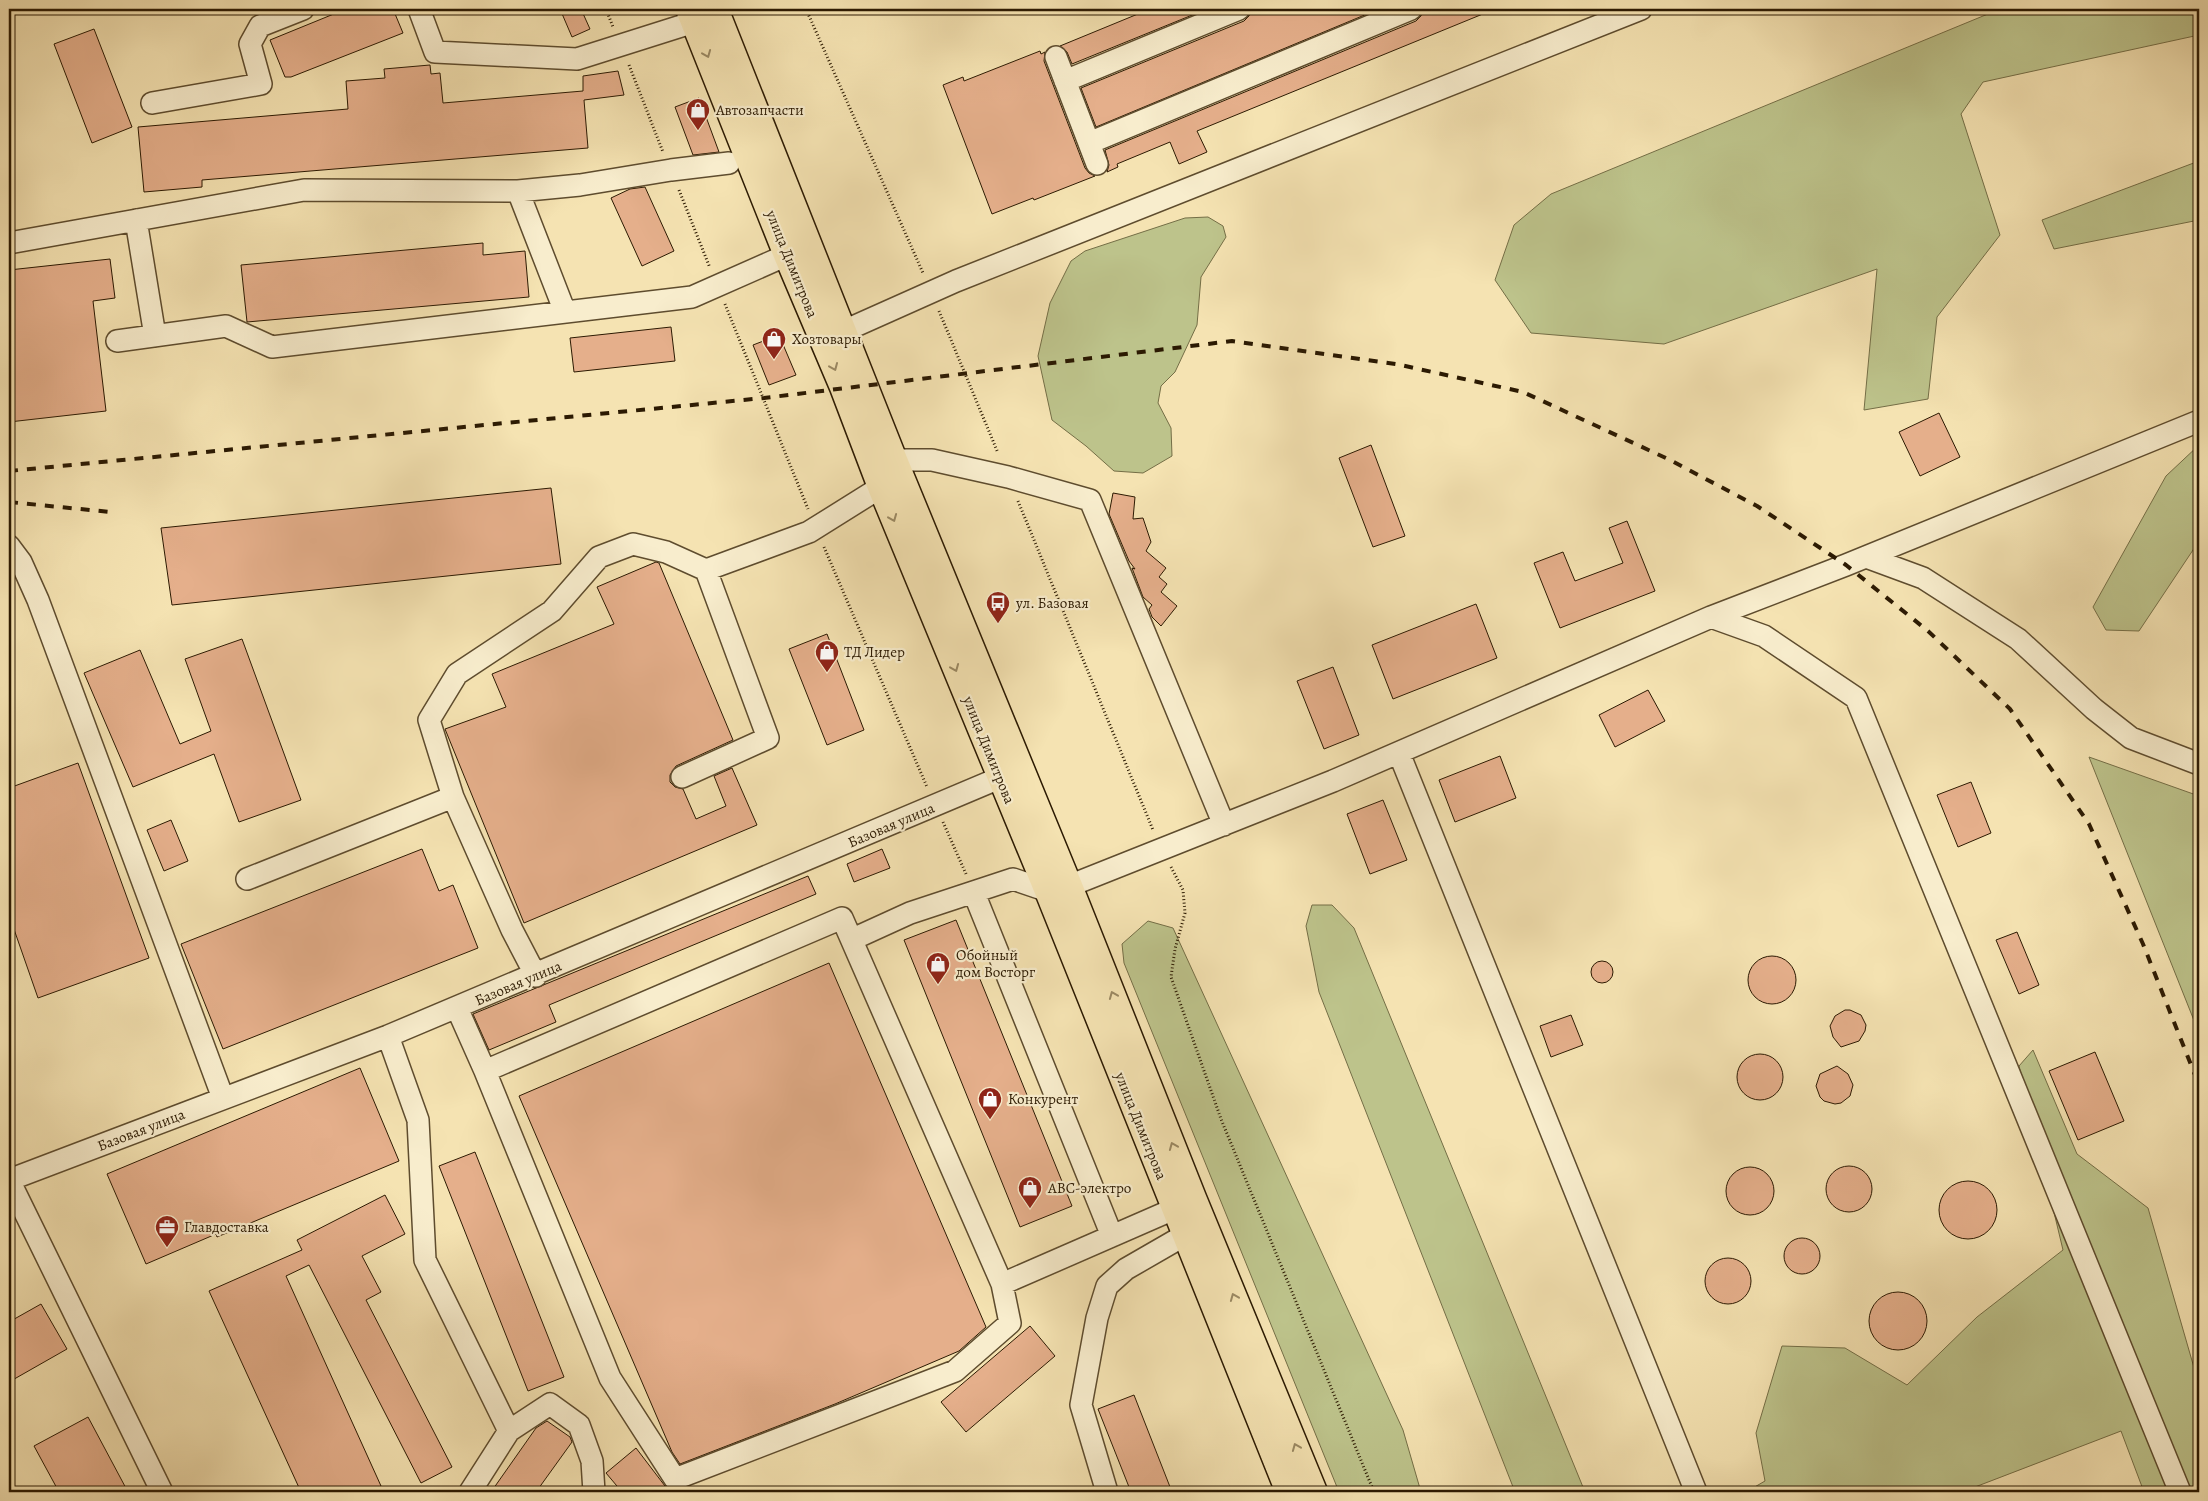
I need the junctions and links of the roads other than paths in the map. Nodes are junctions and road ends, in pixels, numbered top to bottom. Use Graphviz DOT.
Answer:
graph roads {
  1 [pos="303,9"];
  2 [pos="419,9"];
  3 [pos="1239,9"];
  4 [pos="1411,9"];
  5 [pos="1641,9"];
  6 [pos="699,13"];
  7 [pos="1056,57"];
  8 [pos="1066,81"];
  9 [pos="152,103"];
  10 [pos="1089,144"];
  11 [pos="729,164"];
  12 [pos="1097,164"];
  13 [pos="518,191"];
  14 [pos="136,220"];
  15 [pos="9,243"];
  16 [pos="787,255"];
  17 [pos="565,312"];
  18 [pos="844,331"];
  19 [pos="155,336"];
  20 [pos="117,342"];
  21 [pos="2199,420"];
  22 [pos="894,460"];
  23 [pos="881,487"];
  24 [pos="9,546"];
  25 [pos="1866,556"];
  26 [pos="706,570"];
  27 [pos="1711,617"];
  28 [pos="1399,753"];
  29 [pos="2199,764"];
  30 [pos="1010,774"];
  31 [pos="682,777"];
  32 [pos="453,797"];
  33 [pos="1224,825"];
  34 [pos="247,880"];
  35 [pos="1059,889"];
  36 [pos="974,893"];
  37 [pos="852,939"];
  38 [pos="536,976"];
  39 [pos="457,1008"];
  40 [pos="388,1036"];
  41 [pos="485,1071"];
  42 [pos="224,1098"];
  43 [pos="9,1180"];
  44 [pos="1174,1209"];
  45 [pos="1112,1236"];
  46 [pos="1185,1236"];
  47 [pos="1002,1284"];
  48 [pos="509,1431"];
  49 [pos="162,1492"];
  50 [pos="470,1492"];
  51 [pos="594,1492"];
  52 [pos="1107,1492"];
  53 [pos="1289,1492"];
  54 [pos="1314,1492"];
  55 [pos="1696,1492"];
  56 [pos="2180,1492"];
  1 -- 9 [label="street"];
  2 -- 6 [label="street"];
  3 -- 8 [label="street"];
  4 -- 10 [label="street"];
  5 -- 18 [label="street"];
  6 -- 16 [label="main road, улица Димитрова, one-way"];
  6 -- 18 [label="main road, улица Димитрова"];
  7 -- 8 [label="street"];
  8 -- 10 [label="street"];
  10 -- 12 [label="street"];
  11 -- 13 [label="street"];
  13 -- 14 [label="street"];
  13 -- 17 [label="street"];
  14 -- 15 [label="street"];
  14 -- 19 [label="street"];
  16 -- 17 [label="street"];
  16 -- 23 [label="main road, улица Димитрова, one-way"];
  17 -- 19 [label="street"];
  18 -- 22 [label="main road, улица Димитрова"];
  19 -- 20 [label="street"];
  21 -- 25 [label="street"];
  22 -- 30 [label="main road, улица Димитрова"];
  22 -- 33 [label="street"];
  23 -- 26 [label="street"];
  23 -- 30 [label="main road, улица Димитрова, one-way"];
  24 -- 42 [label="street"];
  25 -- 27 [label="street"];
  25 -- 29 [label="street"];
  26 -- 31 [label="street"];
  26 -- 32 [label="street"];
  27 -- 28 [label="street"];
  27 -- 56 [label="street"];
  28 -- 33 [label="street"];
  28 -- 55 [label="street"];
  30 -- 35 [label="main road, улица Димитрова"];
  30 -- 38 [label="street, Базовая улица"];
  32 -- 34 [label="street"];
  32 -- 38 [label="street"];
  33 -- 35 [label="street"];
  35 -- 36 [label="street"];
  35 -- 44 [label="main road, улица Димитрова"];
  54 -- 35 [label="main road, улица Димитрова, one-way"];
  36 -- 37 [label="street"];
  36 -- 45 [label="street"];
  37 -- 41 [label="street"];
  37 -- 47 [label="street"];
  38 -- 39 [label="street, Базовая улица"];
  39 -- 40 [label="street, Базовая улица"];
  39 -- 41 [label="street"];
  40 -- 42 [label="street, Базовая улица"];
  40 -- 48 [label="street"];
  41 -- 47 [label="street"];
  42 -- 43 [label="street, Базовая улица"];
  43 -- 49 [label="street"];
  44 -- 45 [label="street"];
  44 -- 46 [label="main road, улица Димитрова"];
  45 -- 47 [label="street"];
  46 -- 52 [label="street"];
  46 -- 53 [label="main road, улица Димитрова"];
  48 -- 50 [label="street"];
  48 -- 51 [label="street"];
}
